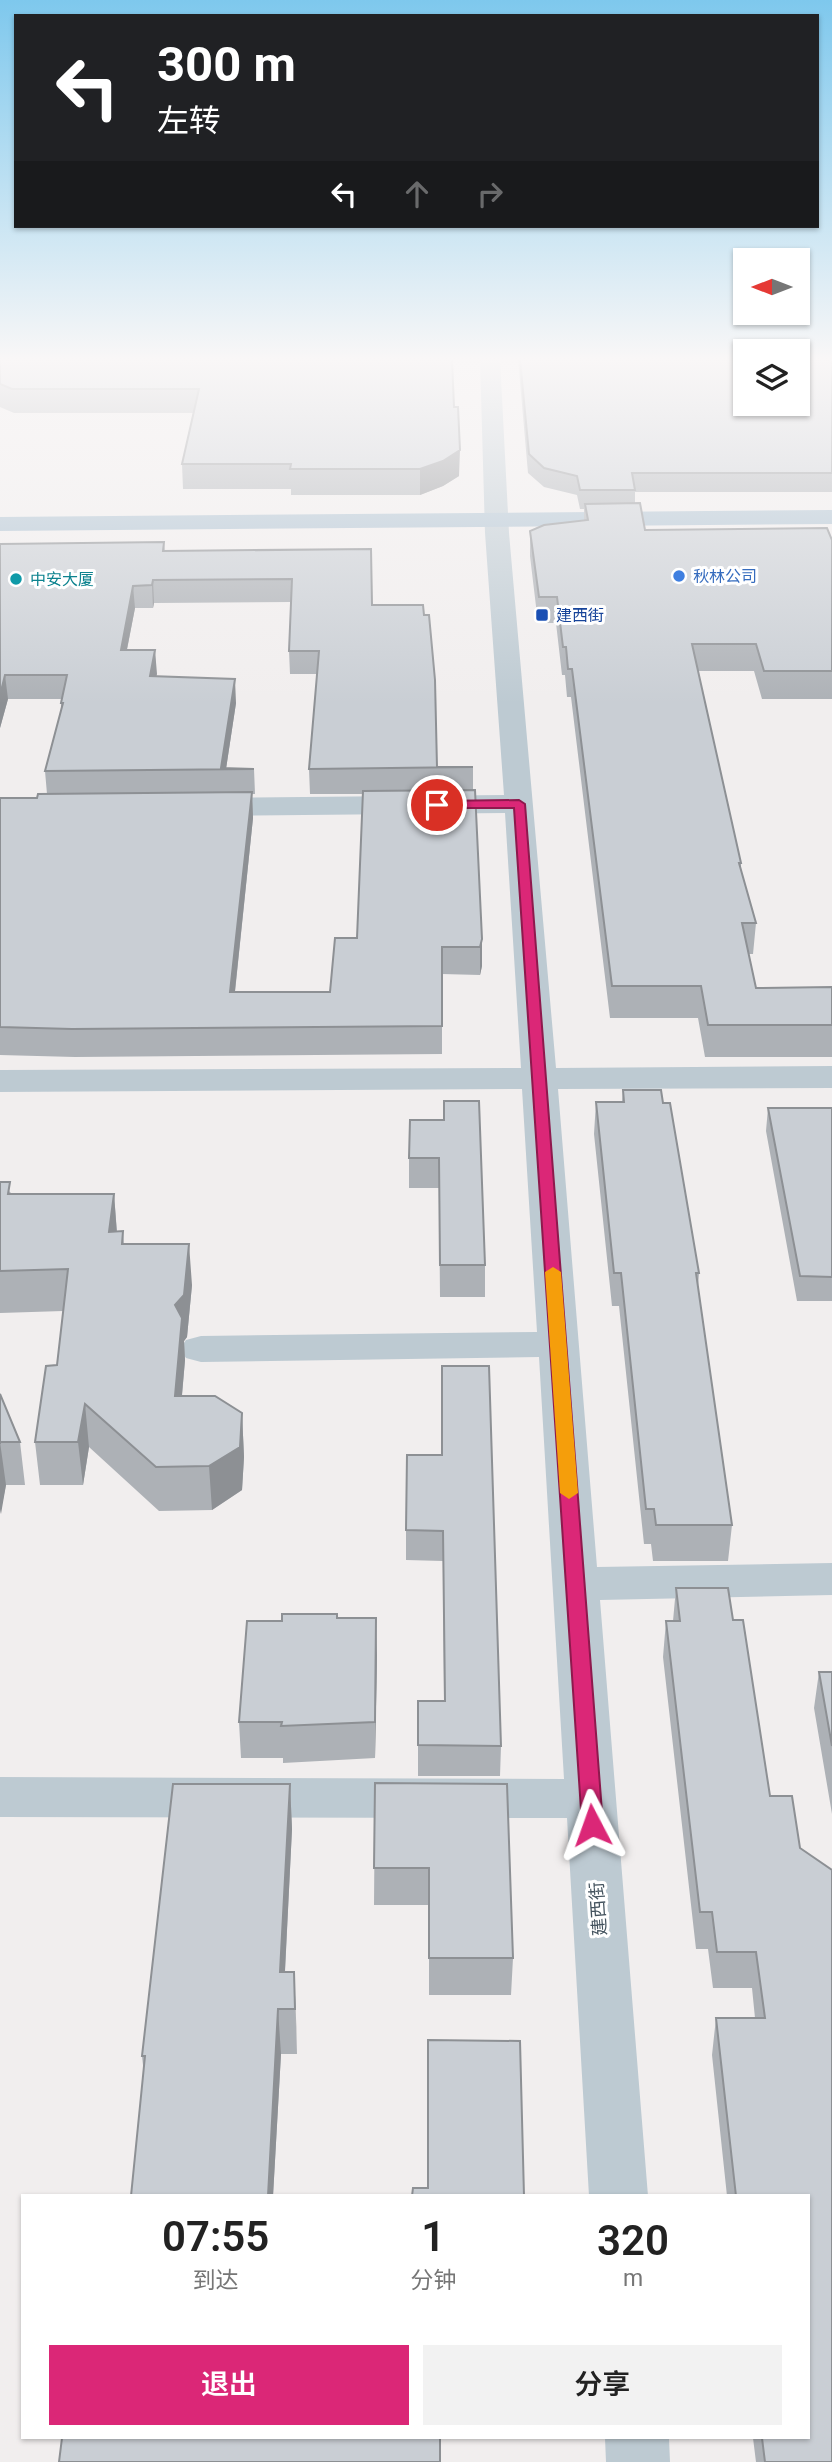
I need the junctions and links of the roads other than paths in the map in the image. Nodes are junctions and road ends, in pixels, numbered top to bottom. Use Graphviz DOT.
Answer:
graph roads {
  1 [pos="494,474"];
  2 [pos="832,517"];
  3 [pos="0,524"];
  4 [pos="496,526"];
  5 [pos="832,530"];
  6 [pos="0,536"];
  7 [pos="519,804"];
  8 [pos="178,807"];
  9 [pos="539,1077"];
  10 [pos="832,1077"];
  11 [pos="0,1080"];
  12 [pos="558,1344"];
  13 [pos="201,1349"];
  14 [pos="832,1579"];
  15 [pos="576,1584"];
  16 [pos="0,1797"];
  17 [pos="590,1799"];
  18 [pos="619,2194"];
  19 [pos="637,2439"];
  20 [pos="638,2462"];
  1 -- 4 [label="street, 建西街"];
  2 -- 4 [label="main road"];
  3 -- 4 [label="main road"];
  4 -- 5 [label="main road"];
  4 -- 6 [label="main road"];
  4 -- 7 [label="street, 建西街"];
  7 -- 8 [label="street"];
  7 -- 9 [label="street, 建西街"];
  9 -- 10 [label="street"];
  9 -- 11 [label="street"];
  9 -- 12 [label="street, 建西街"];
  12 -- 13 [label="street"];
  12 -- 15 [label="street, 建西街"];
  14 -- 15 [label="street"];
  15 -- 17 [label="street, 建西街"];
  16 -- 17 [label="street"];
  17 -- 18 [label="street, 建西街"];
  19 -- 20 [label="street"];
}
